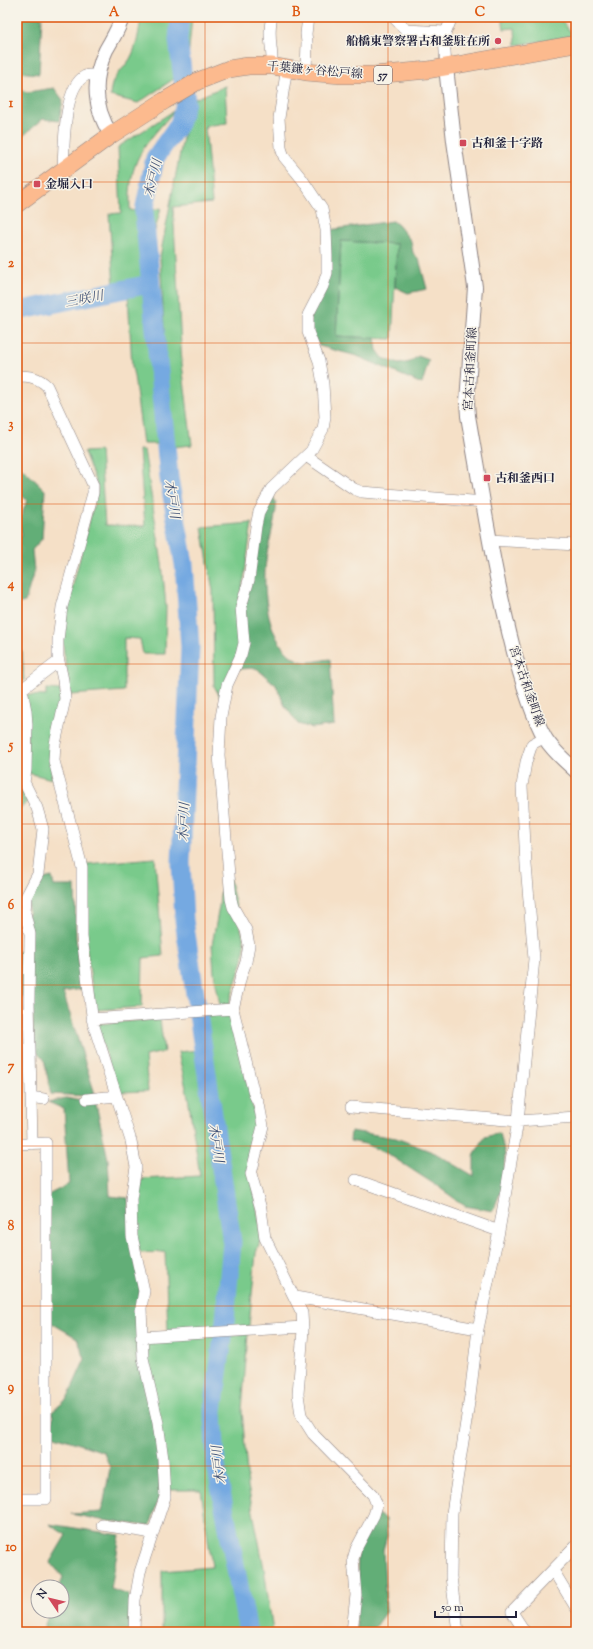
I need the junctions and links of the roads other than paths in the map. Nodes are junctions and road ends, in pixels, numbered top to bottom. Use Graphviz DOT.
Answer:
graph roads {
  1 [pos="122,17"];
  2 [pos="272,17"];
  3 [pos="308,17"];
  4 [pos="393,17"];
  5 [pos="452,17"];
  6 [pos="446,32"];
  7 [pos="576,44"];
  8 [pos="280,66"];
  9 [pos="446,67"];
  10 [pos="306,72"];
  11 [pos="97,76"];
  12 [pos="111,135"];
  13 [pos="63,171"];
  14 [pos="17,204"];
  15 [pos="17,376"];
  16 [pos="306,456"];
  17 [pos="484,502"];
  18 [pos="490,540"];
  19 [pos="576,545"];
  20 [pos="59,660"];
  21 [pos="545,737"];
  22 [pos="576,771"];
  23 [pos="233,1009"];
  24 [pos="92,1019"];
  25 [pos="116,1096"];
  26 [pos="31,1097"];
  27 [pos="44,1099"];
  28 [pos="87,1099"];
  29 [pos="351,1107"];
  30 [pos="576,1117"];
  31 [pos="518,1121"];
  32 [pos="17,1144"];
  33 [pos="32,1144"];
  34 [pos="356,1180"];
  35 [pos="499,1231"];
  36 [pos="295,1297"];
  37 [pos="303,1327"];
  38 [pos="478,1329"];
  39 [pos="141,1337"];
  40 [pos="17,1499"];
  41 [pos="102,1525"];
  42 [pos="153,1533"];
  43 [pos="576,1546"];
  44 [pos="553,1570"];
  45 [pos="576,1608"];
  46 [pos="134,1632"];
  47 [pos="352,1632"];
  48 [pos="458,1632"];
  49 [pos="525,1632"];
  1 -- 11 [label="street"];
  2 -- 8 [label="street"];
  3 -- 10 [label="street"];
  4 -- 6 [label="street"];
  5 -- 6 [label="street"];
  6 -- 9 [label="street"];
  7 -- 9 [label="main road, 千葉鎌ヶ谷松戸線 / 57"];
  8 -- 10 [label="main road, 千葉鎌ヶ谷松戸線 / 57"];
  8 -- 12 [label="main road, 千葉鎌ヶ谷松戸線 / 57"];
  8 -- 16 [label="street"];
  9 -- 10 [label="main road, 千葉鎌ヶ谷松戸線 / 57"];
  9 -- 17 [label="street, 宮本古和釜町線"];
  11 -- 12 [label="street"];
  11 -- 13 [label="street"];
  12 -- 13 [label="main road, 57"];
  13 -- 14 [label="main road, 57"];
  15 -- 20 [label="street"];
  16 -- 17 [label="street"];
  16 -- 23 [label="street"];
  17 -- 18 [label="street, 宮本古和釜町線"];
  18 -- 19 [label="street"];
  18 -- 21 [label="street, 宮本古和釜町線"];
  20 -- 24 [label="street"];
  20 -- 26 [label="street"];
  21 -- 22 [label="street, 宮本古和釜町線"];
  21 -- 31 [label="street"];
  23 -- 24 [label="street"];
  23 -- 36 [label="street"];
  24 -- 25 [label="street"];
  25 -- 28 [label="street"];
  25 -- 39 [label="street"];
  26 -- 27 [label="street"];
  26 -- 33 [label="street"];
  29 -- 31 [label="street"];
  30 -- 31 [label="street"];
  31 -- 35 [label="street"];
  32 -- 33 [label="street"];
  33 -- 40 [label="street"];
  34 -- 35 [label="street"];
  35 -- 38 [label="street"];
  36 -- 37 [label="street"];
  36 -- 38 [label="street"];
  37 -- 39 [label="street"];
  37 -- 47 [label="street"];
  38 -- 48 [label="street"];
  39 -- 42 [label="street"];
  41 -- 42 [label="street"];
  42 -- 46 [label="street"];
  43 -- 44 [label="street"];
  44 -- 45 [label="street"];
  44 -- 49 [label="street"];
}
